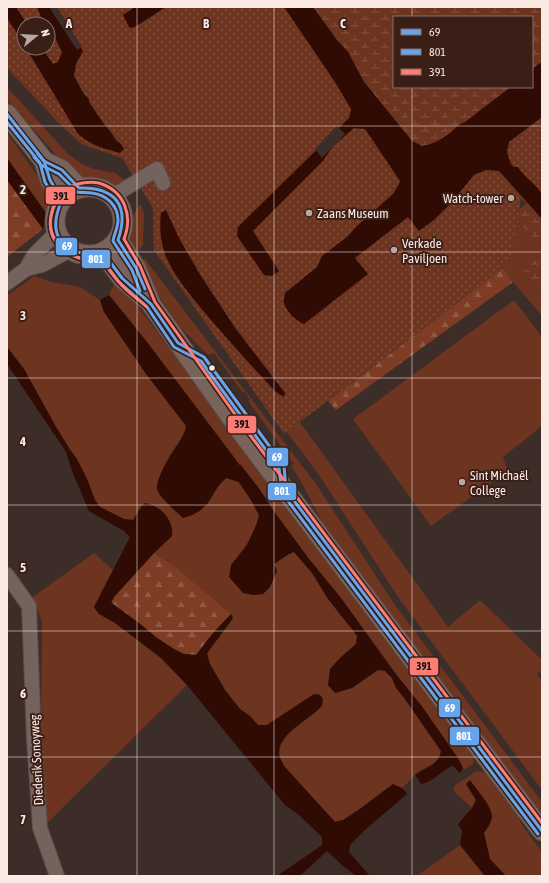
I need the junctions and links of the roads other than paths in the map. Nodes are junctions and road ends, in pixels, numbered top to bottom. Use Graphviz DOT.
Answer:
graph roads {
  1 [pos="7,114"];
  2 [pos="44,161"];
  3 [pos="163,183"];
  4 [pos="79,188"];
  5 [pos="112,195"];
  6 [pos="62,200"];
  7 [pos="57,232"];
  8 [pos="118,240"];
  9 [pos="70,250"];
  10 [pos="100,254"];
  11 [pos="26,269"];
  12 [pos="7,283"];
  13 [pos="151,304"];
  14 [pos="7,576"];
  15 [pos="542,831"];
  16 [pos="57,876"];
  1 -- 2 [label="main road"];
  2 -- 4 [label="main road"];
  2 -- 6 [label="main road"];
  3 -- 5 [label="street"];
  4 -- 5 [label="main road"];
  4 -- 6 [label="main road"];
  5 -- 8 [label="main road"];
  6 -- 7 [label="main road"];
  7 -- 9 [label="main road"];
  7 -- 11 [label="street"];
  8 -- 10 [label="main road"];
  8 -- 13 [label="main road"];
  9 -- 10 [label="main road"];
  9 -- 11 [label="street"];
  10 -- 13 [label="main road"];
  11 -- 12 [label="street"];
  13 -- 15 [label="main road"];
  14 -- 16 [label="street, Diederik Sonoyweg"];
}
